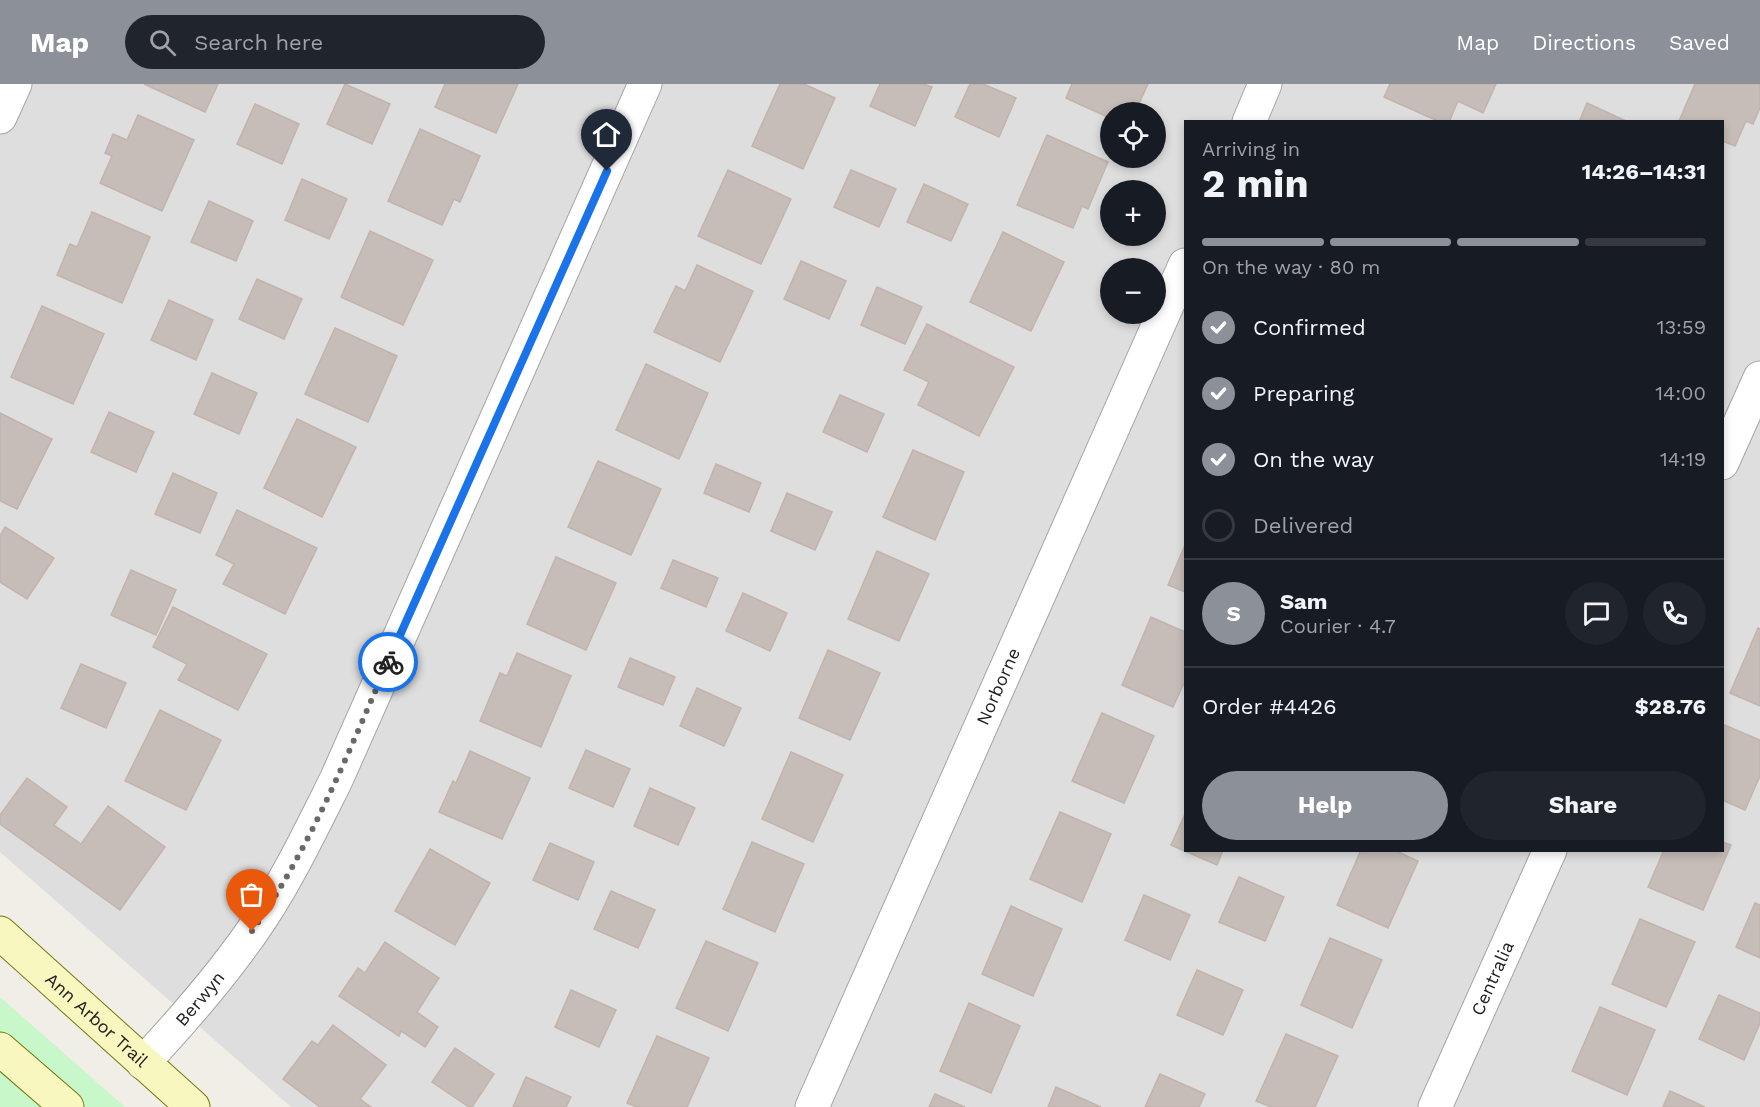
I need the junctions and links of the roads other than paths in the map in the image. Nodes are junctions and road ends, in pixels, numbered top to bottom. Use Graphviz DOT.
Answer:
graph roads {
  1 [pos="15,84"];
  2 [pos="645,84"];
  3 [pos="1265,84"];
  4 [pos="0,117"];
  5 [pos="1250,120"];
  6 [pos="1184,267"];
  7 [pos="1760,378"];
  8 [pos="1724,459"];
  9 [pos="1549,852"];
  10 [pos="0,933"];
  11 [pos="0,1048"];
  12 [pos="143,1063"];
  13 [pos="67,1107"];
  14 [pos="194,1107"];
  15 [pos="812,1107"];
  16 [pos="1436,1107"];
  1 -- 4 [label="street"];
  2 -- 12 [label="street, Berwyn"];
  3 -- 5 [label="street"];
  6 -- 15 [label="street, Norborne"];
  7 -- 8 [label="street"];
  9 -- 16 [label="street, Centralia"];
  10 -- 12 [label="street, Ann Arbor Trail"];
  11 -- 13 [label="street"];
  12 -- 14 [label="street, Ann Arbor Trail"];
}
